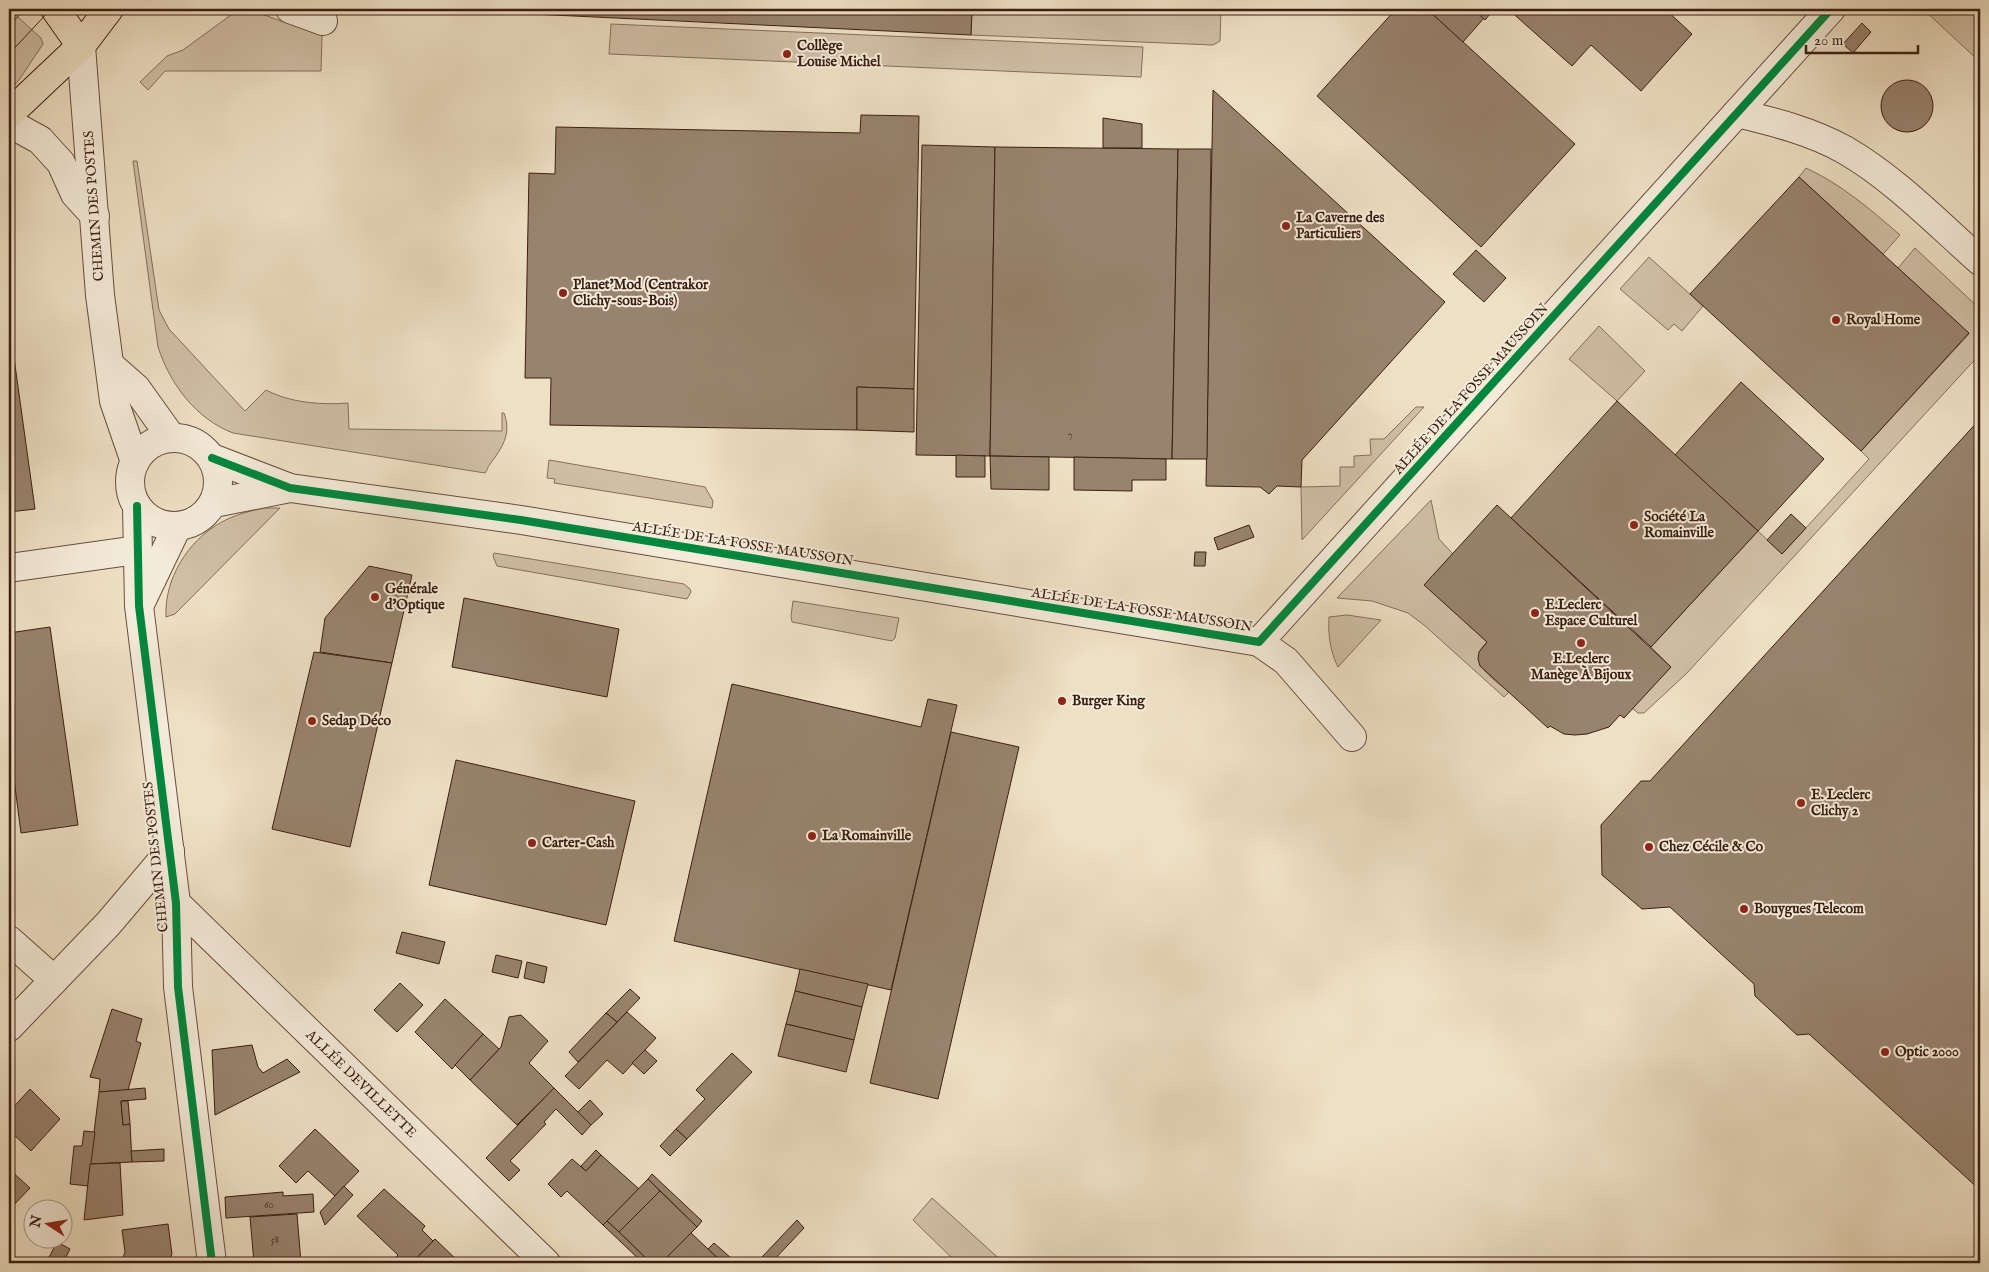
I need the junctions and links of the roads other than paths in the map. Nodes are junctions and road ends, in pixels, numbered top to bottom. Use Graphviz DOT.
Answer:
graph roads {
  1 [pos="55,9"];
  2 [pos="109,9"];
  3 [pos="290,9"];
  4 [pos="1831,9"];
  5 [pos="323,20"];
  6 [pos="81,46"];
  7 [pos="1737,113"];
  8 [pos="9,114"];
  9 [pos="9,127"];
  10 [pos="95,216"];
  11 [pos="1980,261"];
  12 [pos="111,366"];
  13 [pos="171,438"];
  14 [pos="212,458"];
  15 [pos="135,462"];
  16 [pos="290,488"];
  17 [pos="214,503"];
  18 [pos="137,506"];
  19 [pos="177,527"];
  20 [pos="137,550"];
  21 [pos="9,568"];
  22 [pos="139,606"];
  23 [pos="1259,642"];
  24 [pos="1352,737"];
  25 [pos="170,851"];
  26 [pos="176,903"];
  27 [pos="9,940"];
  28 [pos="54,980"];
  29 [pos="9,1027"];
  30 [pos="212,1263"];
  31 [pos="546,1263"];
  1 -- 6 [label="main road"];
  2 -- 6 [label="main road"];
  3 -- 5 [label="street"];
  4 -- 7 [label="street, ALLÉE DE LA FOSSE MAUSSOIN"];
  6 -- 8 [label="main road"];
  6 -- 10 [label="street, CHEMIN DES POSTES"];
  7 -- 11 [label="street"];
  7 -- 23 [label="street, ALLÉE DE LA FOSSE MAUSSOIN"];
  9 -- 10 [label="street"];
  10 -- 12 [label="street, CHEMIN DES POSTES"];
  12 -- 13 [label="street"];
  12 -- 15 [label="street, CHEMIN DES POSTES"];
  13 -- 14 [label="street"];
  13 -- 15 [label="street"];
  14 -- 16 [label="street, ALLÉE DE LA FOSSE MAUSSOIN"];
  14 -- 17 [label="street"];
  15 -- 18 [label="street"];
  16 -- 17 [label="street, ALLÉE DE LA FOSSE MAUSSOIN"];
  16 -- 23 [label="street, ALLÉE DE LA FOSSE MAUSSOIN"];
  17 -- 19 [label="street"];
  18 -- 19 [label="street"];
  18 -- 20 [label="street, CHEMIN DES POSTES"];
  19 -- 22 [label="street"];
  20 -- 21 [label="street"];
  20 -- 22 [label="street, CHEMIN DES POSTES"];
  22 -- 25 [label="street, CHEMIN DES POSTES"];
  23 -- 24 [label="street"];
  25 -- 26 [label="street, CHEMIN DES POSTES"];
  25 -- 28 [label="street"];
  26 -- 30 [label="street, CHEMIN DES POSTES"];
  26 -- 31 [label="street, ALLÉE DEVILLETTE"];
  27 -- 28 [label="street"];
  28 -- 29 [label="street"];
}
